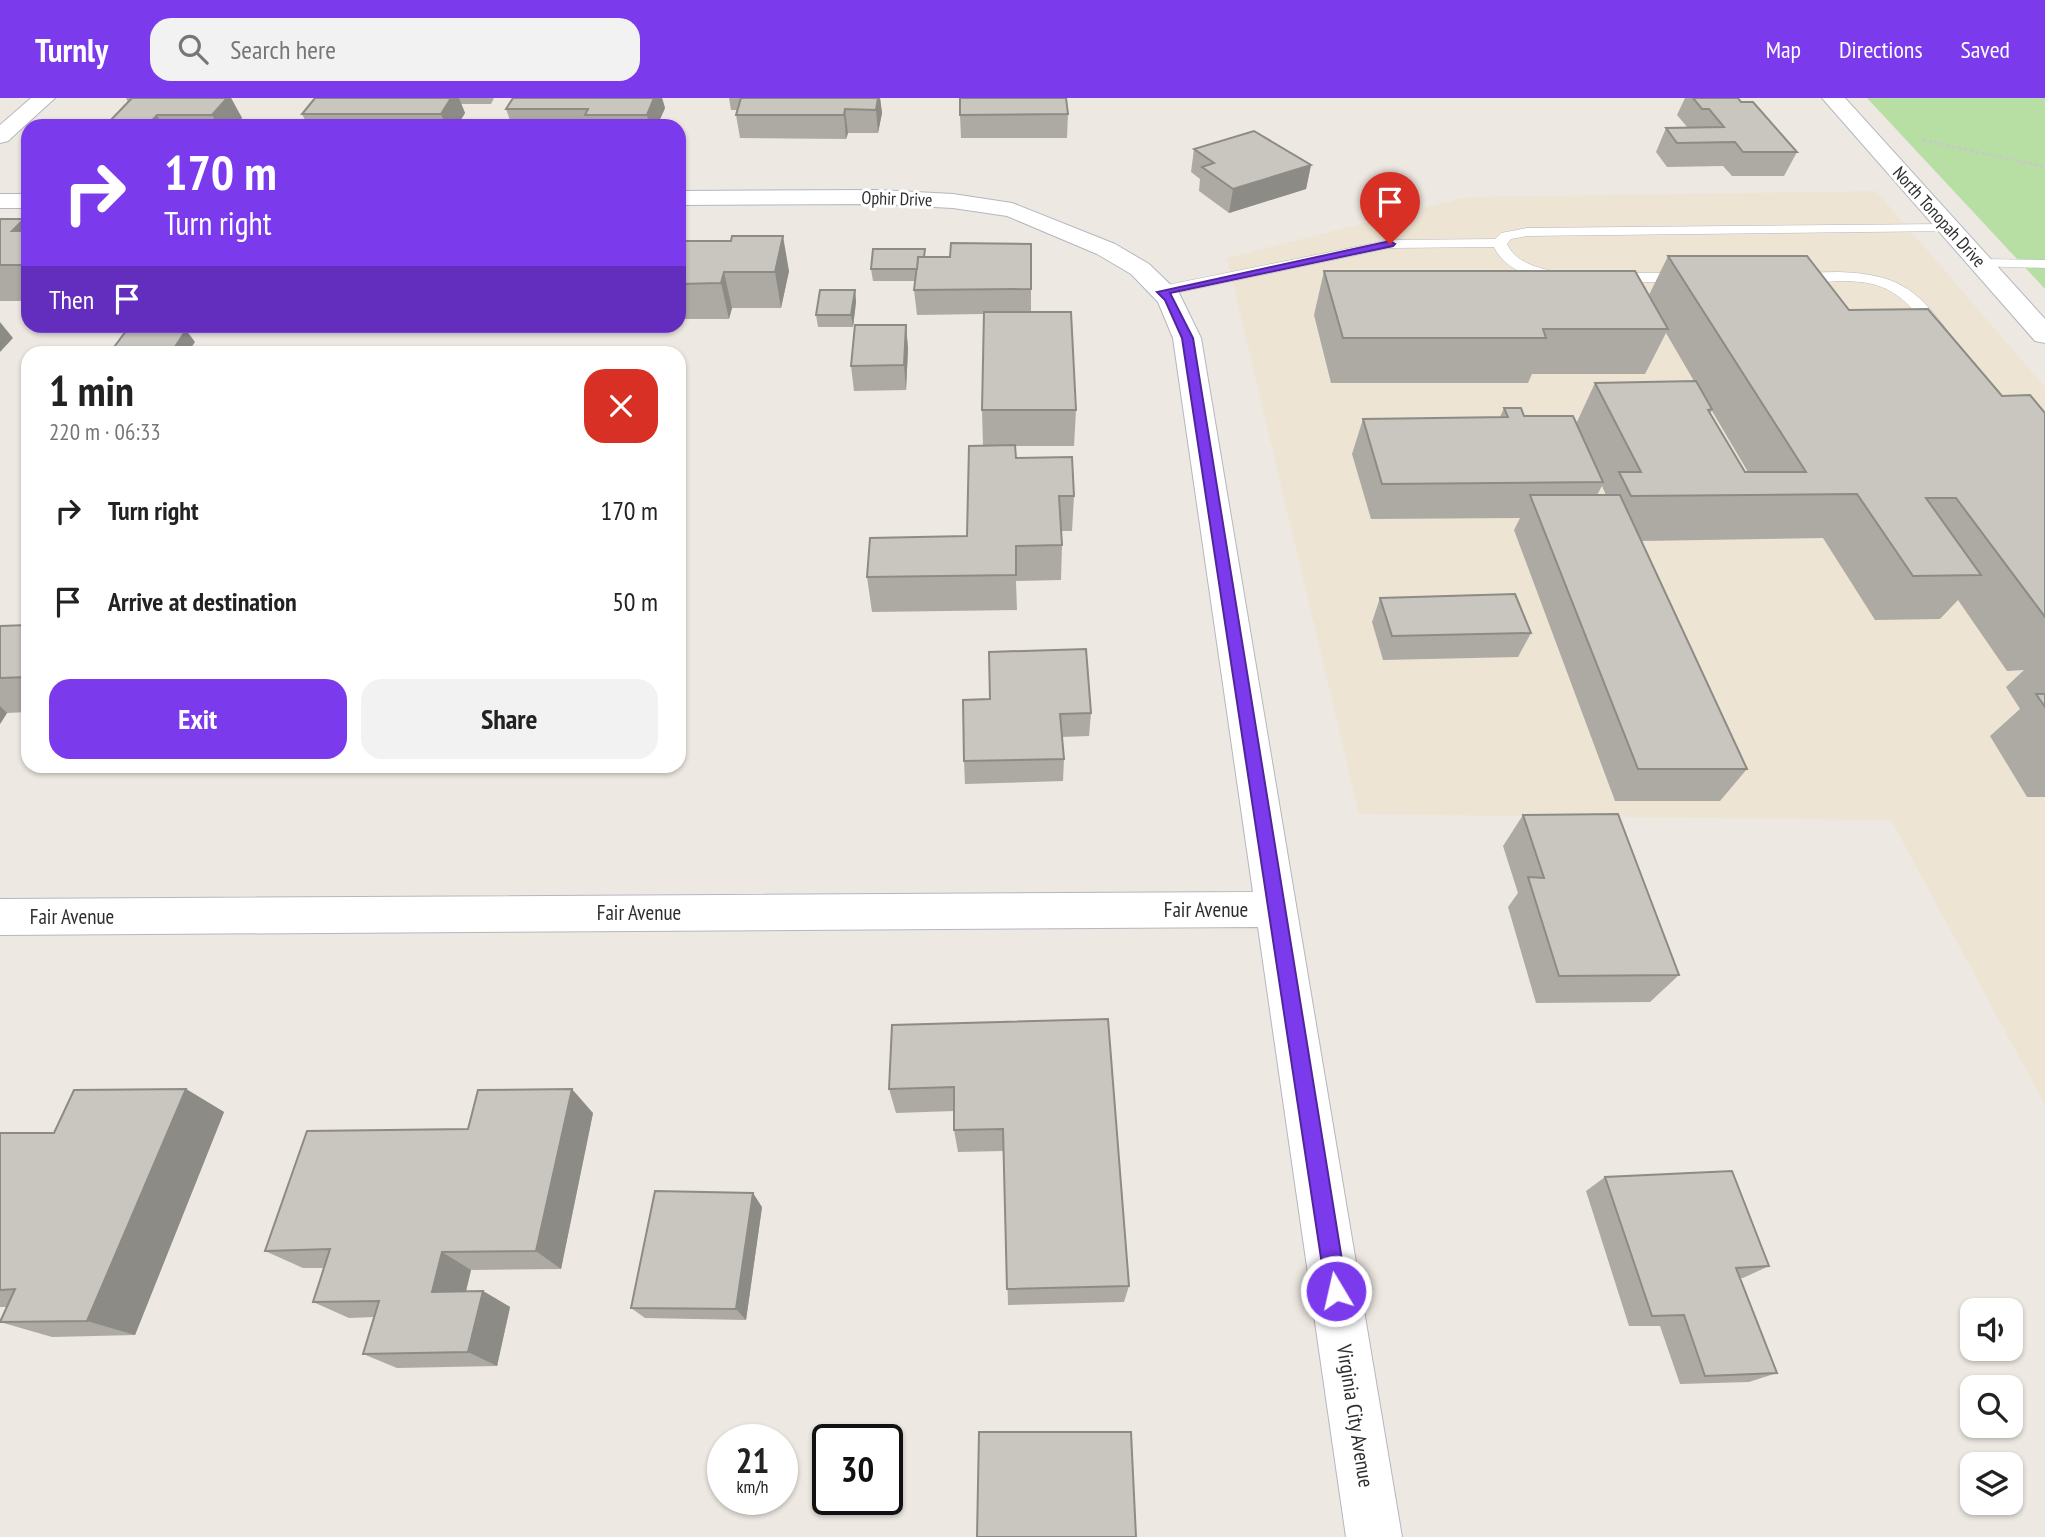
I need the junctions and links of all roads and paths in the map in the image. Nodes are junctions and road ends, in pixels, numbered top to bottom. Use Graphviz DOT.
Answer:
graph roads {
  1 [pos="44,98"];
  2 [pos="1833,98"];
  3 [pos="0,136"];
  4 [pos="1912,137"];
  5 [pos="2045,167"];
  6 [pos="686,198"];
  7 [pos="0,201"];
  8 [pos="21,201"];
  9 [pos="1947,228"];
  10 [pos="1499,243"];
  11 [pos="1106,249"];
  12 [pos="1981,263"];
  13 [pos="2045,264"];
  14 [pos="1708,278"];
  15 [pos="1777,278"];
  16 [pos="1569,279"];
  17 [pos="1597,279"];
  18 [pos="1162,292"];
  19 [pos="2045,335"];
  20 [pos="1947,340"];
  21 [pos="1278,909"];
  22 [pos="0,918"];
  23 [pos="1374,1537"];
  1 -- 3 [label="street"];
  2 -- 9 [label="street, North Tonopah Drive"];
  4 -- 5 [label="path"];
  6 -- 11 [label="street, Ophir Drive"];
  7 -- 8 [label="street"];
  9 -- 10 [label="lane"];
  9 -- 12 [label="street, North Tonopah Drive"];
  10 -- 16 [label="lane"];
  10 -- 18 [label="lane"];
  11 -- 18 [label="street, Virginia City Avenue"];
  12 -- 13 [label="lane"];
  12 -- 19 [label="street, North Tonopah Drive"];
  14 -- 17 [label="lane"];
  15 -- 20 [label="lane"];
  18 -- 21 [label="street, Virginia City Avenue"];
  21 -- 22 [label="street, Fair Avenue"];
  21 -- 23 [label="street, Virginia City Avenue"];
}
